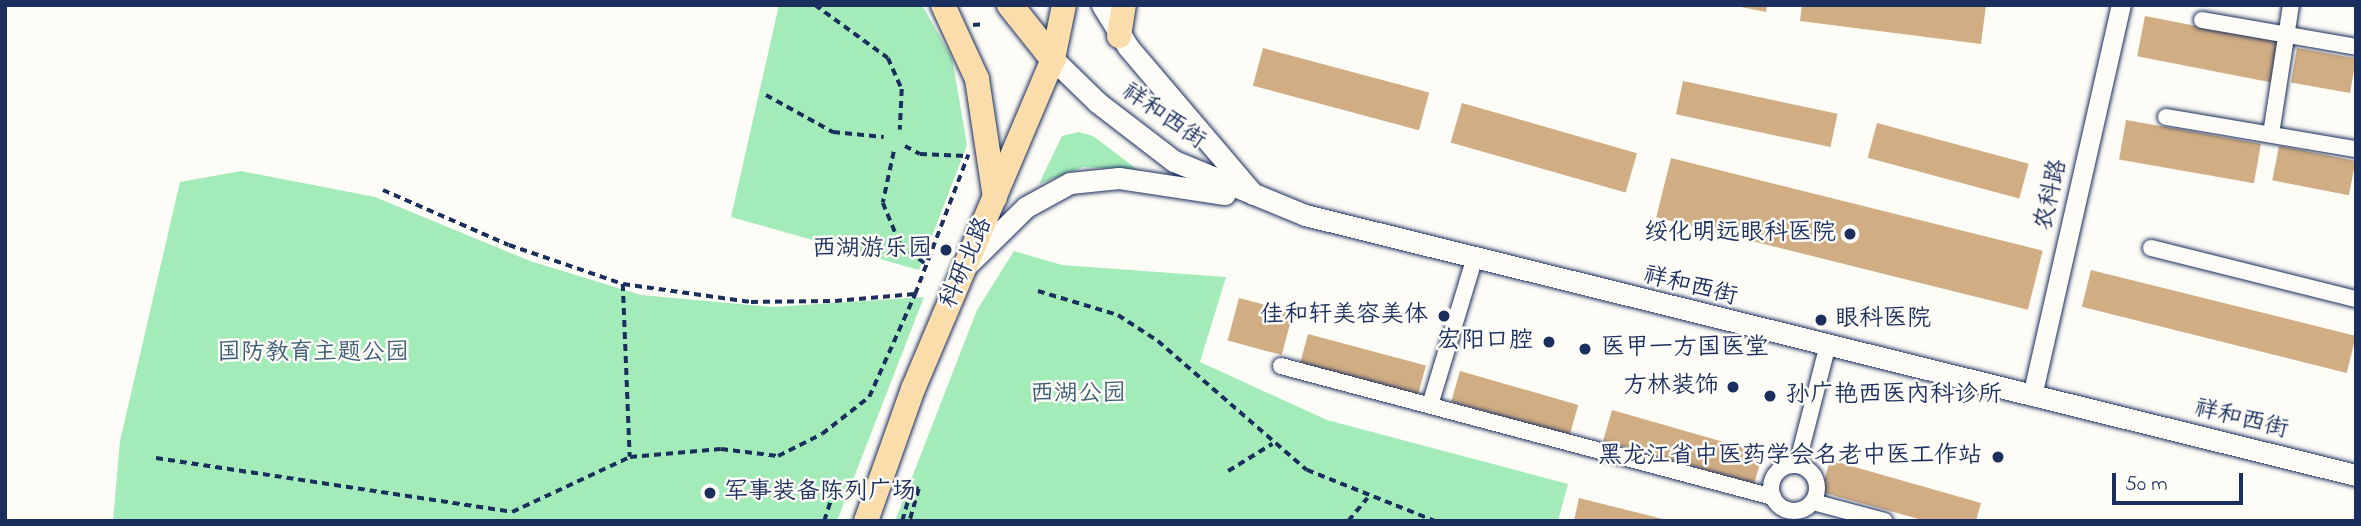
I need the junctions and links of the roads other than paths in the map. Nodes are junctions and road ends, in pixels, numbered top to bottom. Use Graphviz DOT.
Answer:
graph roads {
  1 [pos="943,5"];
  2 [pos="1010,5"];
  3 [pos="1063,5"];
  4 [pos="1102,5"];
  5 [pos="1124,5"];
  6 [pos="2121,5"];
  7 [pos="2291,5"];
  8 [pos="2202,20"];
  9 [pos="2286,35"];
  10 [pos="1119,36"];
  11 [pos="2356,47"];
  12 [pos="1053,59"];
  13 [pos="2166,117"];
  14 [pos="2271,134"];
  15 [pos="2356,149"];
  16 [pos="995,198"];
  17 [pos="1256,198"];
  18 [pos="2151,248"];
  19 [pos="1474,260"];
  20 [pos="966,266"];
  21 [pos="2356,299"];
  22 [pos="1827,348"];
  23 [pos="1281,366"];
  24 [pos="2032,397"];
  25 [pos="1430,405"];
  26 [pos="1797,465"];
  27 [pos="2356,475"];
  28 [pos="1776,501"];
  29 [pos="1804,511"];
  30 [pos="866,521"];
  31 [pos="1775,521"];
  32 [pos="1885,521"];
  1 -- 16 [label="main road"];
  2 -- 12 [label="highway"];
  3 -- 12 [label="main road, 科研北路"];
  4 -- 10 [label="main road"];
  5 -- 10 [label="main road"];
  6 -- 24 [label="street, 农科路"];
  7 -- 9 [label="street"];
  8 -- 9 [label="street"];
  9 -- 11 [label="street"];
  9 -- 14 [label="street"];
  10 -- 17 [label="main road"];
  12 -- 16 [label="main road, 科研北路"];
  12 -- 17 [label="main road, 祥和西街"];
  13 -- 14 [label="street"];
  14 -- 15 [label="street"];
  16 -- 20 [label="main road, 科研北路"];
  17 -- 19 [label="main road, 祥和西街"];
  17 -- 20 [label="main road"];
  18 -- 21 [label="street"];
  19 -- 22 [label="main road, 祥和西街"];
  19 -- 25 [label="street"];
  20 -- 30 [label="main road, 科研北路"];
  22 -- 24 [label="main road, 祥和西街"];
  22 -- 26 [label="street"];
  23 -- 25 [label="street"];
  24 -- 27 [label="main road, 祥和西街"];
  25 -- 28 [label="street"];
  26 -- 28 [label="street"];
  26 -- 29 [label="street"];
  28 -- 29 [label="street"];
  28 -- 31 [label="street"];
  29 -- 32 [label="street"];
}
